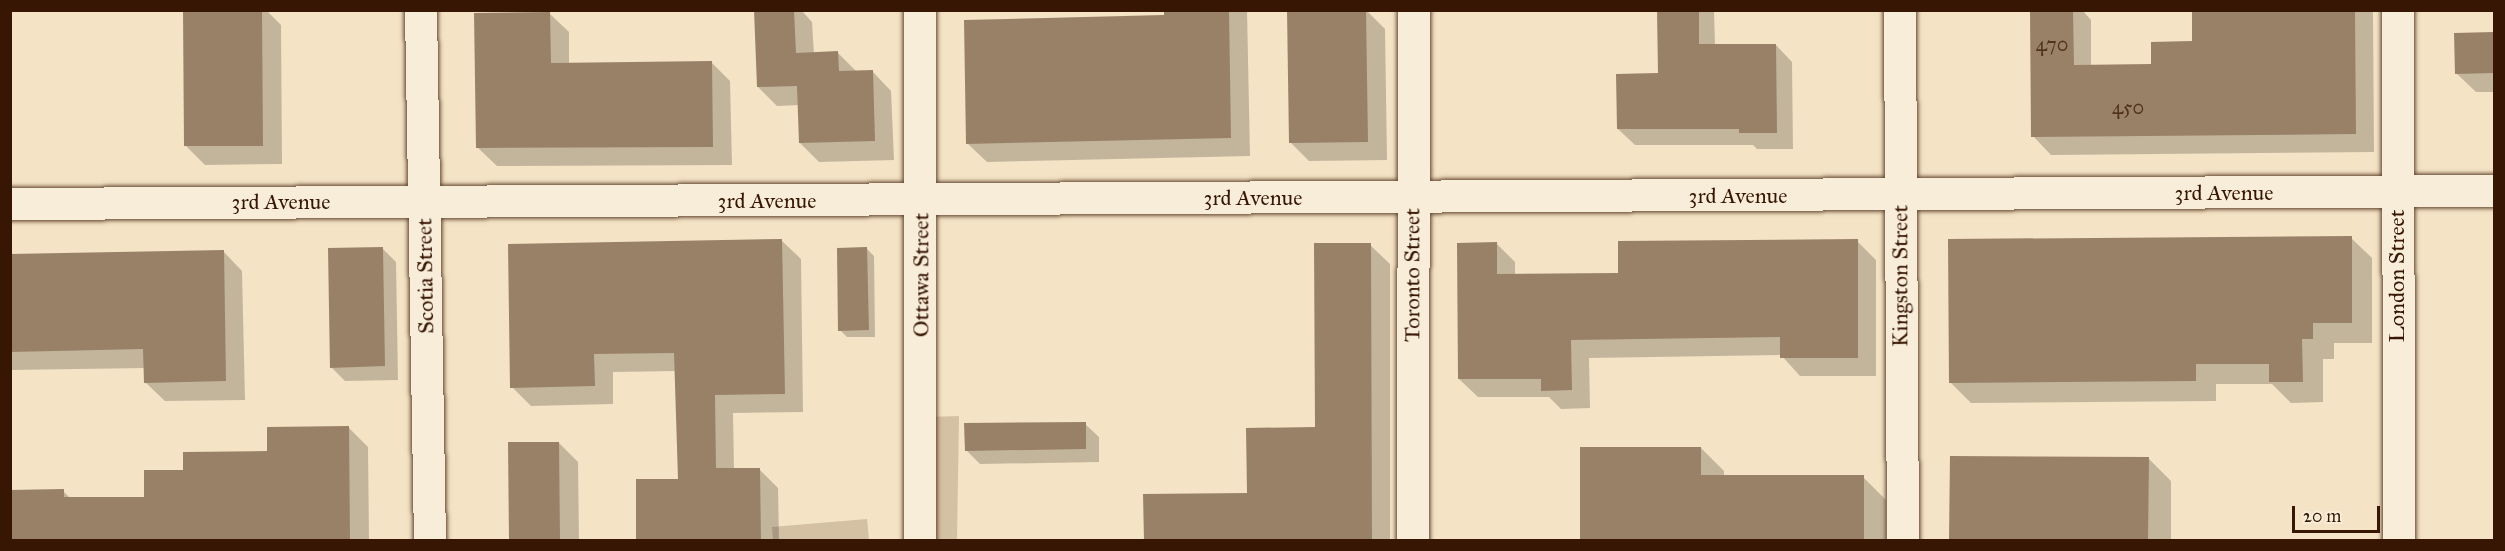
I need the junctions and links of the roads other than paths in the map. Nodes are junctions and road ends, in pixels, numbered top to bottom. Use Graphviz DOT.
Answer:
graph roads {
  1 [pos="421,10"];
  2 [pos="920,10"];
  3 [pos="1414,10"];
  4 [pos="1900,10"];
  5 [pos="2398,10"];
  6 [pos="2494,191"];
  7 [pos="2397,192"];
  8 [pos="1899,195"];
  9 [pos="1412,196"];
  10 [pos="424,201"];
  11 [pos="922,201"];
  12 [pos="10,204"];
  13 [pos="430,540"];
  14 [pos="920,540"];
  15 [pos="1413,540"];
  16 [pos="1903,540"];
  17 [pos="2399,540"];
  1 -- 10 [label="street, Scotia Street"];
  2 -- 11 [label="street, Ottawa Street"];
  3 -- 9 [label="street, Toronto Street"];
  4 -- 8 [label="street, Kingston Street"];
  5 -- 7 [label="street, London Street"];
  6 -- 7 [label="street, 3rd Avenue"];
  7 -- 8 [label="street, 3rd Avenue"];
  7 -- 17 [label="street, London Street"];
  8 -- 9 [label="street, 3rd Avenue"];
  8 -- 16 [label="street, Kingston Street"];
  9 -- 11 [label="street, 3rd Avenue"];
  9 -- 15 [label="street, Toronto Street"];
  10 -- 11 [label="street, 3rd Avenue"];
  10 -- 12 [label="street, 3rd Avenue"];
  10 -- 13 [label="street, Scotia Street"];
  11 -- 14 [label="street, Ottawa Street"];
}
